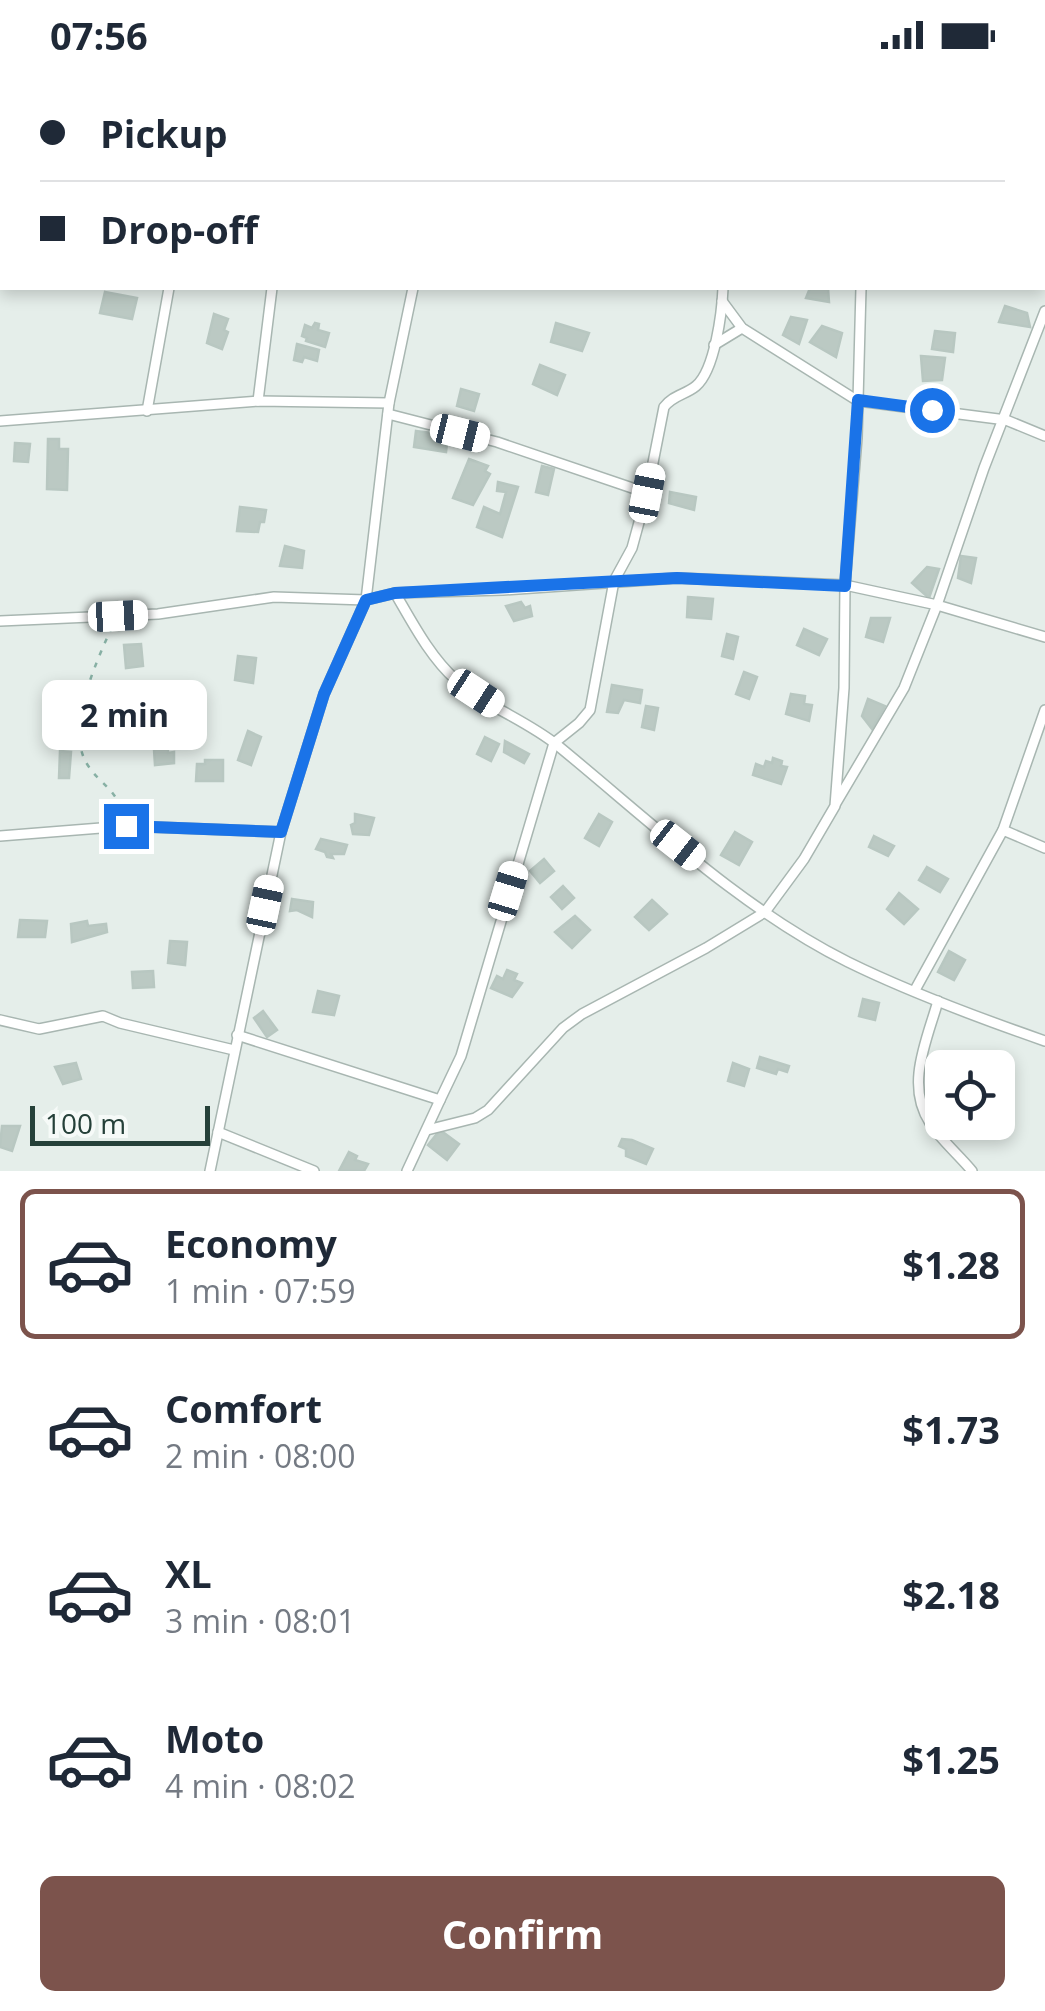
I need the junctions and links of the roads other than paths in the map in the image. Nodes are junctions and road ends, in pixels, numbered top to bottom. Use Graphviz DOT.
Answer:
graph roads {
  1 [pos="169,290"];
  2 [pos="272,290"];
  3 [pos="413,290"];
  4 [pos="723,290"];
  5 [pos="861,290"];
  6 [pos="722,301"];
  7 [pos="1045,312"];
  8 [pos="742,328"];
  9 [pos="714,345"];
  10 [pos="858,400"];
  11 [pos="258,401"];
  12 [pos="389,402"];
  13 [pos="148,411"];
  14 [pos="388,414"];
  15 [pos="1006,420"];
  16 [pos="0,421"];
  17 [pos="1045,436"];
  18 [pos="647,493"];
  19 [pos="614,581"];
  20 [pos="845,586"];
  21 [pos="395,593"];
  22 [pos="366,600"];
  23 [pos="936,605"];
  24 [pos="0,621"];
  25 [pos="1045,637"];
  26 [pos="1045,710"];
  27 [pos="554,743"];
  28 [pos="835,806"];
  29 [pos="1002,830"];
  30 [pos="281,832"];
  31 [pos="0,836"];
  32 [pos="1045,848"];
  33 [pos="765,912"];
  34 [pos="915,990"];
  35 [pos="938,1000"];
  36 [pos="0,1020"];
  37 [pos="237,1035"];
  38 [pos="1045,1041"];
  39 [pos="234,1050"];
  40 [pos="440,1100"];
  41 [pos="427,1130"];
  42 [pos="218,1132"];
  43 [pos="210,1171"];
  44 [pos="314,1171"];
  45 [pos="408,1171"];
  46 [pos="972,1171"];
  1 -- 13 [label="street"];
  2 -- 11 [label="street"];
  3 -- 12 [label="street"];
  4 -- 6 [label="street"];
  5 -- 10 [label="street"];
  6 -- 8 [label="street"];
  6 -- 9 [label="street"];
  7 -- 15 [label="street"];
  8 -- 9 [label="street"];
  8 -- 10 [label="street"];
  9 -- 18 [label="street"];
  10 -- 15 [label="street"];
  10 -- 20 [label="street"];
  11 -- 12 [label="street"];
  11 -- 13 [label="street"];
  12 -- 14 [label="street"];
  13 -- 16 [label="street"];
  14 -- 18 [label="street"];
  14 -- 22 [label="street"];
  15 -- 17 [label="street"];
  15 -- 23 [label="street"];
  18 -- 19 [label="street"];
  19 -- 20 [label="street"];
  19 -- 21 [label="street"];
  19 -- 27 [label="street"];
  20 -- 23 [label="street"];
  20 -- 28 [label="street"];
  21 -- 22 [label="street"];
  21 -- 27 [label="street"];
  22 -- 24 [label="street"];
  22 -- 30 [label="street"];
  23 -- 25 [label="street"];
  23 -- 28 [label="street"];
  26 -- 29 [label="street"];
  27 -- 33 [label="street"];
  27 -- 40 [label="street"];
  28 -- 33 [label="street"];
  29 -- 32 [label="street"];
  29 -- 34 [label="street"];
  30 -- 31 [label="street"];
  30 -- 37 [label="street"];
  33 -- 34 [label="street"];
  33 -- 41 [label="street"];
  34 -- 35 [label="street"];
  35 -- 38 [label="street"];
  35 -- 46 [label="street"];
  36 -- 39 [label="street"];
  37 -- 39 [label="street"];
  37 -- 40 [label="street"];
  39 -- 42 [label="street"];
  40 -- 41 [label="street"];
  41 -- 45 [label="street"];
  42 -- 43 [label="street"];
  42 -- 44 [label="street"];
}
